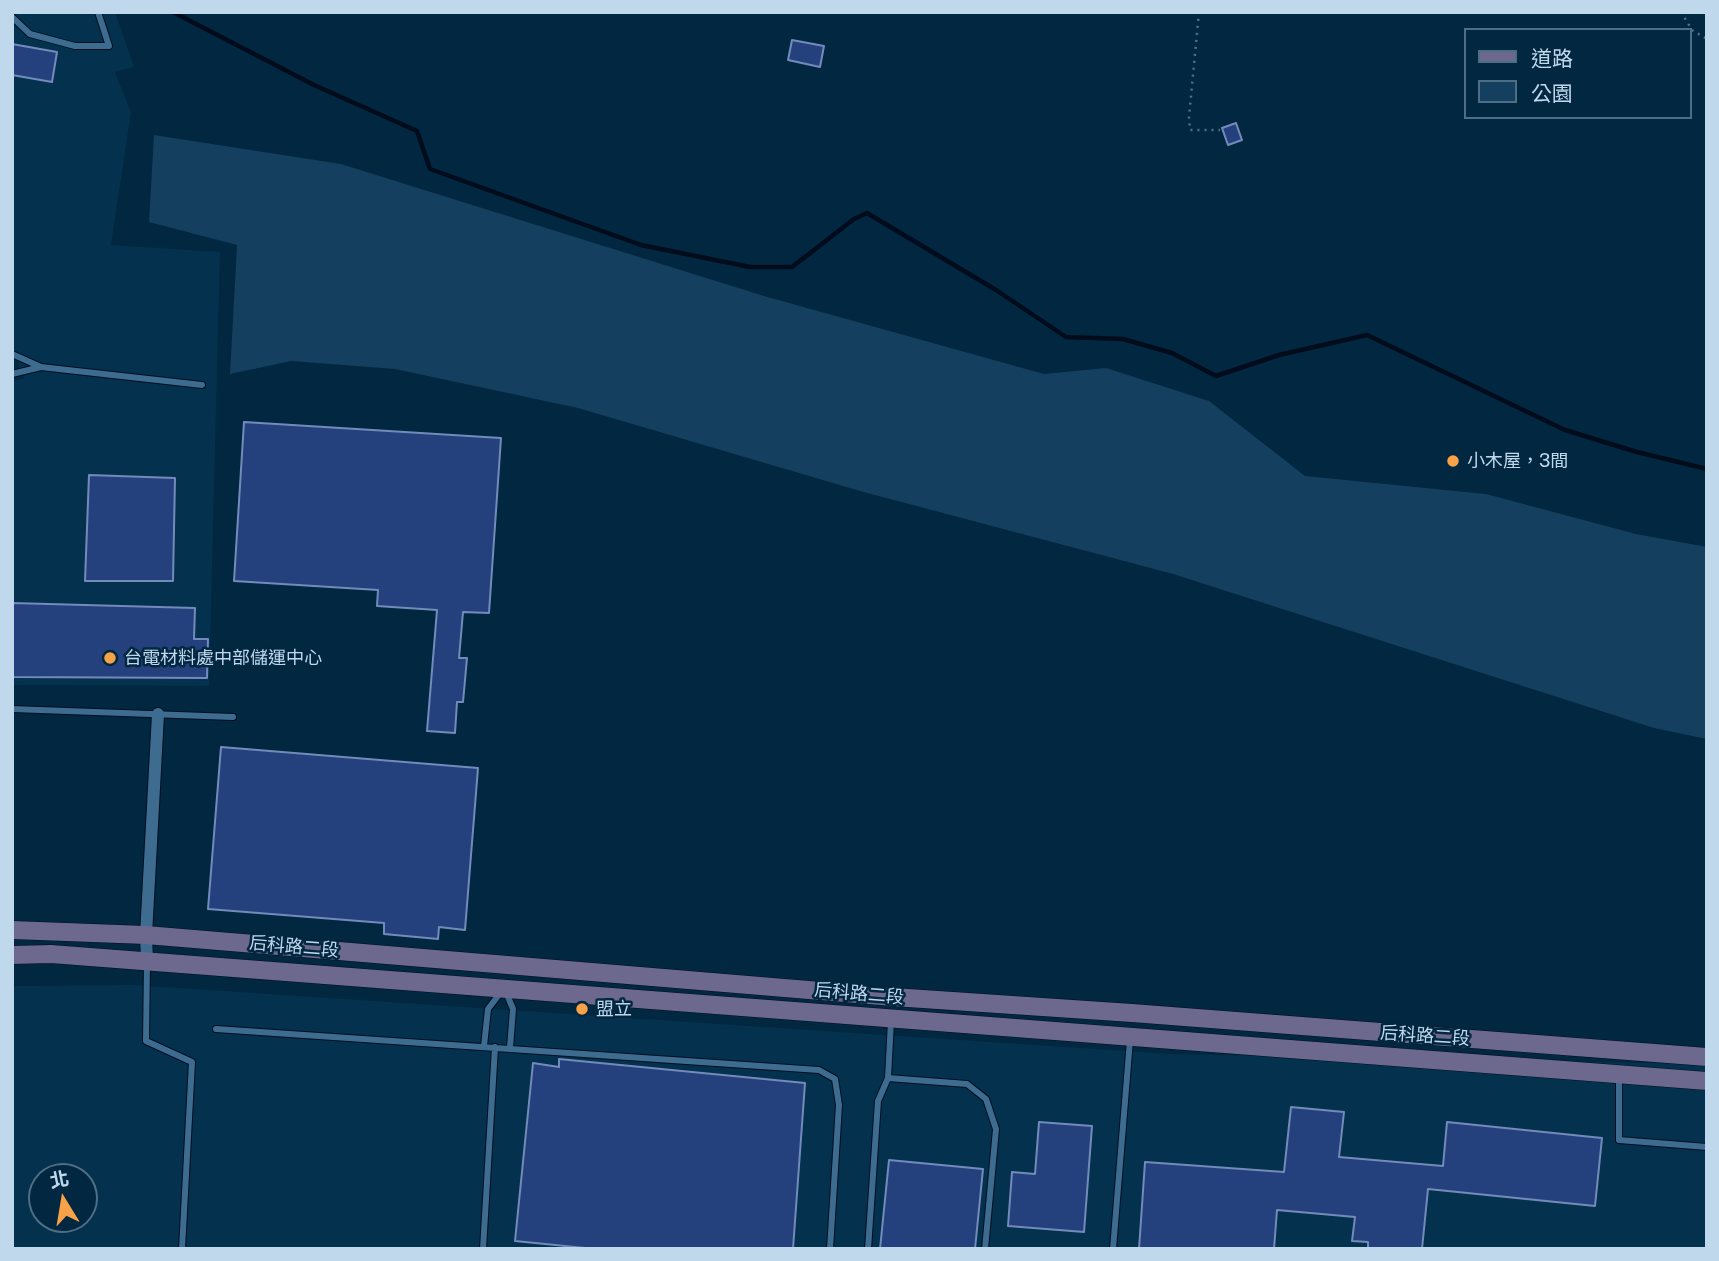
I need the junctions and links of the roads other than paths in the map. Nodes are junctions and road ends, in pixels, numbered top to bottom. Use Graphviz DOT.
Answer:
graph roads {
  1 [pos="98,12"];
  2 [pos="12,17"];
  3 [pos="12,354"];
  4 [pos="41,367"];
  5 [pos="12,374"];
  6 [pos="202,385"];
  7 [pos="12,709"];
  8 [pos="158,714"];
  9 [pos="233,717"];
  10 [pos="12,930"];
  11 [pos="146,935"];
  12 [pos="12,955"];
  13 [pos="147,961"];
  14 [pos="507,965"];
  15 [pos="504,988"];
  16 [pos="1132,1013"];
  17 [pos="891,1019"];
  18 [pos="216,1029"];
  19 [pos="1131,1039"];
  20 [pos="484,1046"];
  21 [pos="495,1047"];
  22 [pos="510,1048"];
  23 [pos="1619,1051"];
  24 [pos="1707,1057"];
  25 [pos="1619,1075"];
  26 [pos="887,1078"];
  27 [pos="1707,1081"];
  28 [pos="1707,1147"];
  29 [pos="182,1249"];
  30 [pos="483,1249"];
  31 [pos="831,1249"];
  32 [pos="868,1249"];
  33 [pos="985,1249"];
  34 [pos="1113,1249"];
  1 -- 2 [label="lane"];
  3 -- 4 [label="lane"];
  4 -- 5 [label="lane"];
  4 -- 6 [label="lane"];
  7 -- 8 [label="lane"];
  8 -- 9 [label="lane"];
  8 -- 11 [label="street"];
  10 -- 11 [label="street, 后科路二段"];
  11 -- 13 [label="street"];
  11 -- 14 [label="street, 后科路二段"];
  12 -- 13 [label="street, 后科路二段"];
  13 -- 15 [label="street, 后科路二段"];
  13 -- 29 [label="lane"];
  14 -- 15 [label="street"];
  14 -- 16 [label="street, 后科路二段"];
  15 -- 17 [label="street, 后科路二段"];
  15 -- 20 [label="lane"];
  15 -- 22 [label="lane"];
  16 -- 19 [label="street"];
  16 -- 23 [label="street, 后科路二段"];
  17 -- 19 [label="street, 后科路二段"];
  17 -- 26 [label="lane"];
  18 -- 20 [label="lane"];
  19 -- 25 [label="street, 后科路二段"];
  19 -- 34 [label="lane"];
  20 -- 21 [label="lane"];
  21 -- 22 [label="lane"];
  21 -- 30 [label="lane"];
  22 -- 31 [label="lane"];
  23 -- 24 [label="street, 后科路二段"];
  23 -- 25 [label="street"];
  25 -- 27 [label="street, 后科路二段"];
  25 -- 28 [label="lane"];
  26 -- 32 [label="lane"];
  26 -- 33 [label="lane"];
}
